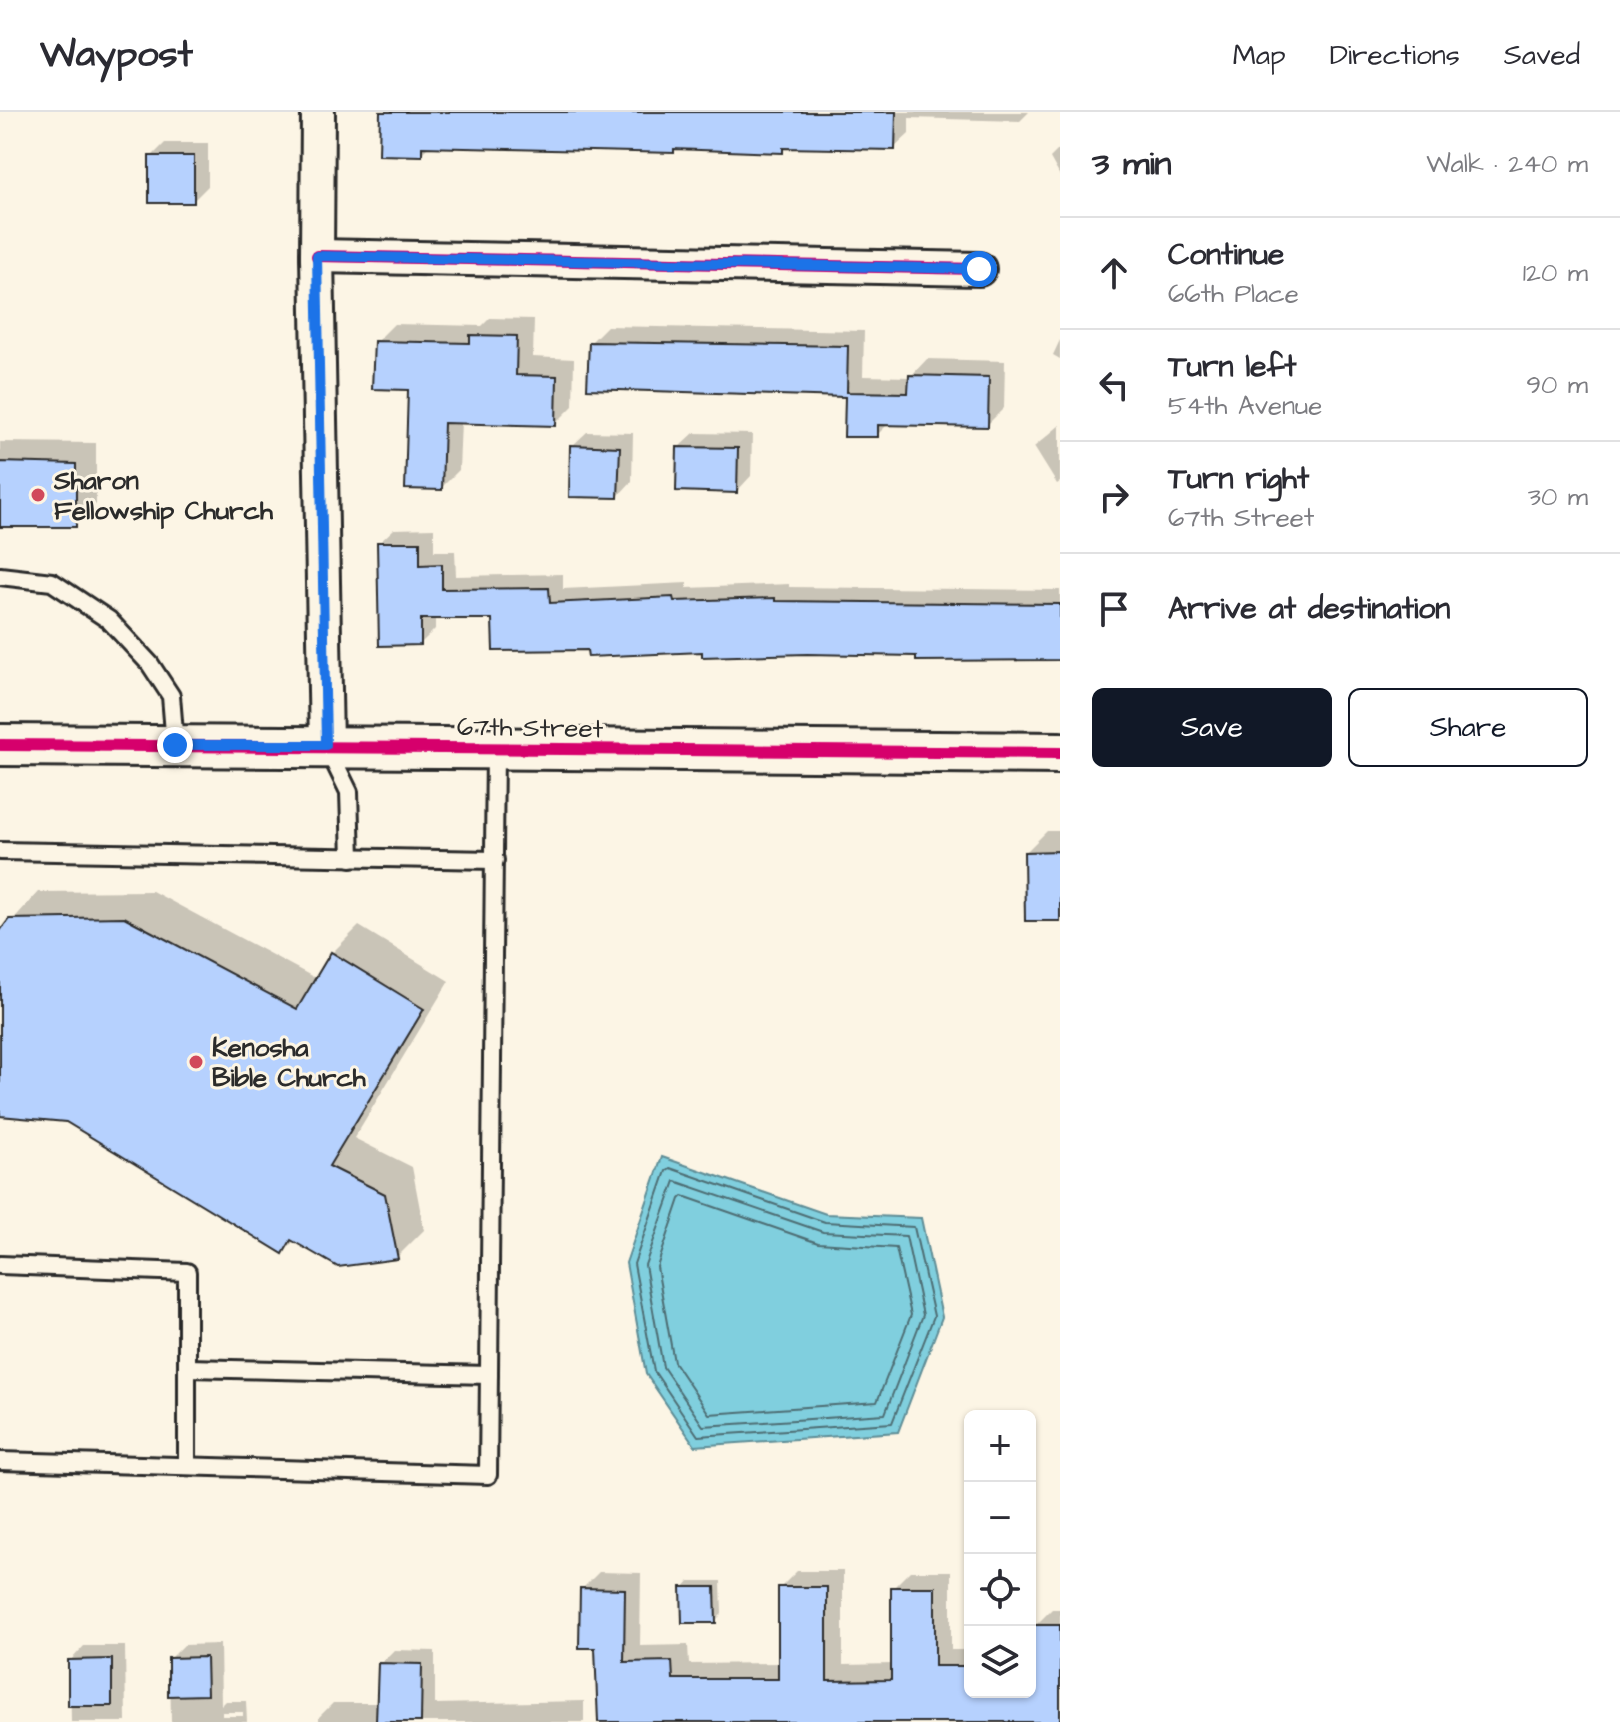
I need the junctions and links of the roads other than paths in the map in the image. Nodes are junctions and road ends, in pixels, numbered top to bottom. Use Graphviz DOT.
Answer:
graph roads {
  1 [pos="318,112"];
  2 [pos="317,256"];
  3 [pos="979,269"];
  4 [pos="0,576"];
  5 [pos="0,745"];
  6 [pos="175,745"];
  7 [pos="326,745"];
  8 [pos="495,750"];
  9 [pos="1060,753"];
  10 [pos="0,851"];
  11 [pos="351,858"];
  12 [pos="495,860"];
  13 [pos="0,1265"];
  14 [pos="187,1368"];
  15 [pos="489,1375"];
  16 [pos="0,1461"];
  17 [pos="187,1466"];
  1 -- 2 [label="street"];
  2 -- 3 [label="street"];
  2 -- 7 [label="street"];
  4 -- 6 [label="lane"];
  5 -- 6 [label="street, 67th Street"];
  6 -- 7 [label="street, 67th Street"];
  7 -- 8 [label="street, 67th Street"];
  7 -- 11 [label="lane"];
  8 -- 9 [label="street, 67th Street"];
  8 -- 12 [label="lane"];
  10 -- 11 [label="lane"];
  11 -- 12 [label="lane"];
  12 -- 15 [label="lane"];
  13 -- 14 [label="lane"];
  14 -- 15 [label="lane"];
  14 -- 17 [label="lane"];
  15 -- 17 [label="lane"];
  16 -- 17 [label="lane"];
}
